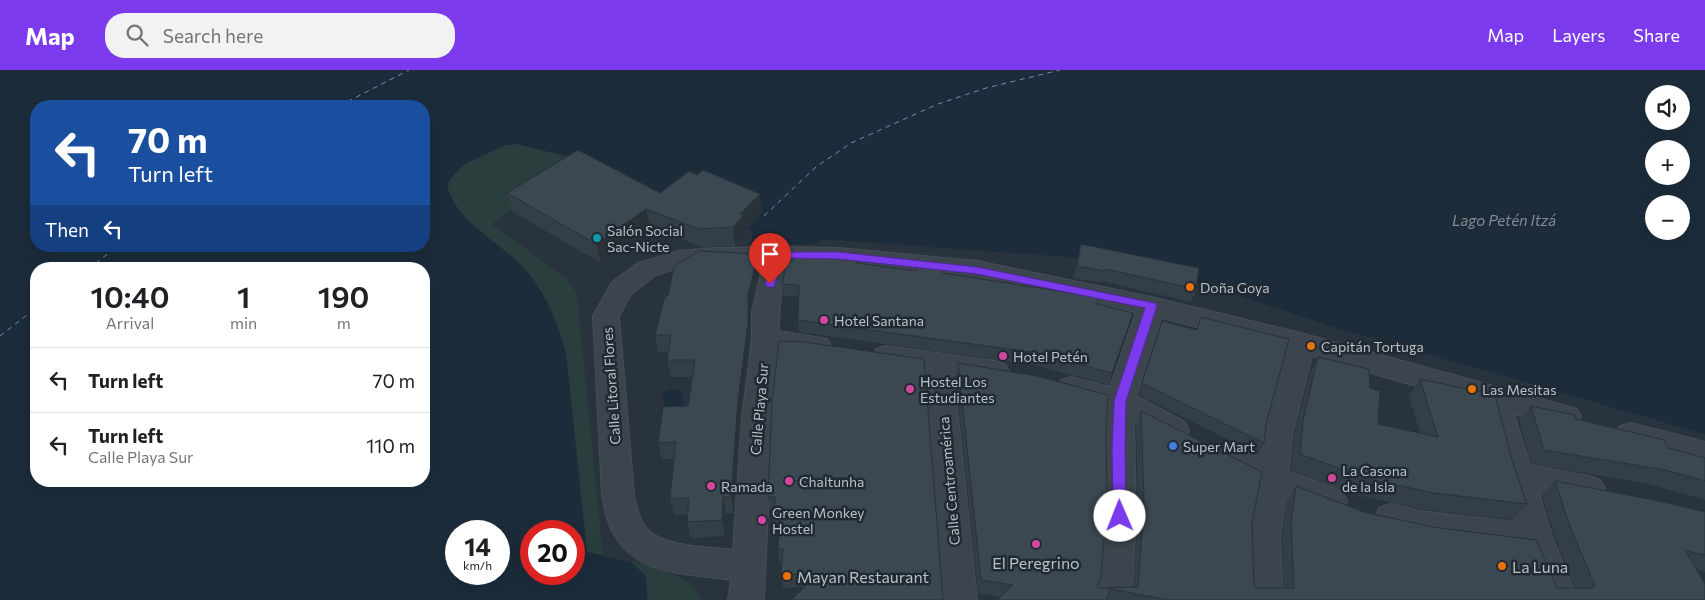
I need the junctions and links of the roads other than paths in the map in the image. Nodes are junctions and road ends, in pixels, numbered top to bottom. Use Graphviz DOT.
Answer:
graph roads {
  1 [pos="788,255"];
  2 [pos="1151,306"];
  3 [pos="766,339"];
  4 [pos="1301,343"];
  5 [pos="939,363"];
  6 [pos="1495,397"];
  7 [pos="1120,401"];
  8 [pos="1705,455"];
  9 [pos="1516,476"];
  10 [pos="1273,479"];
  11 [pos="1620,495"];
  12 [pos="1536,539"];
  13 [pos="750,567"];
  14 [pos="746,600"];
  15 [pos="959,600"];
  16 [pos="1112,600"];
  17 [pos="1265,600"];
  18 [pos="1560,600"];
  1 -- 2 [label="street, Calle Litoral Flores"];
  1 -- 3 [label="street, Calle Playa Sur"];
  1 -- 13 [label="street, Calle Litoral Flores"];
  2 -- 4 [label="street, Calle Litoral Flores"];
  2 -- 7 [label="street"];
  3 -- 5 [label="street"];
  3 -- 13 [label="street, Calle Playa Sur"];
  4 -- 6 [label="street, Calle Litoral Flores"];
  4 -- 10 [label="street"];
  5 -- 7 [label="street"];
  5 -- 15 [label="street, Calle Centroamérica"];
  6 -- 8 [label="street, Calle Litoral Flores"];
  6 -- 9 [label="street"];
  7 -- 10 [label="street"];
  7 -- 16 [label="street"];
  9 -- 11 [label="street"];
  9 -- 12 [label="street"];
  10 -- 12 [label="street"];
  10 -- 17 [label="street"];
  12 -- 18 [label="street"];
  13 -- 14 [label="street, Calle Playa Sur"];
}
